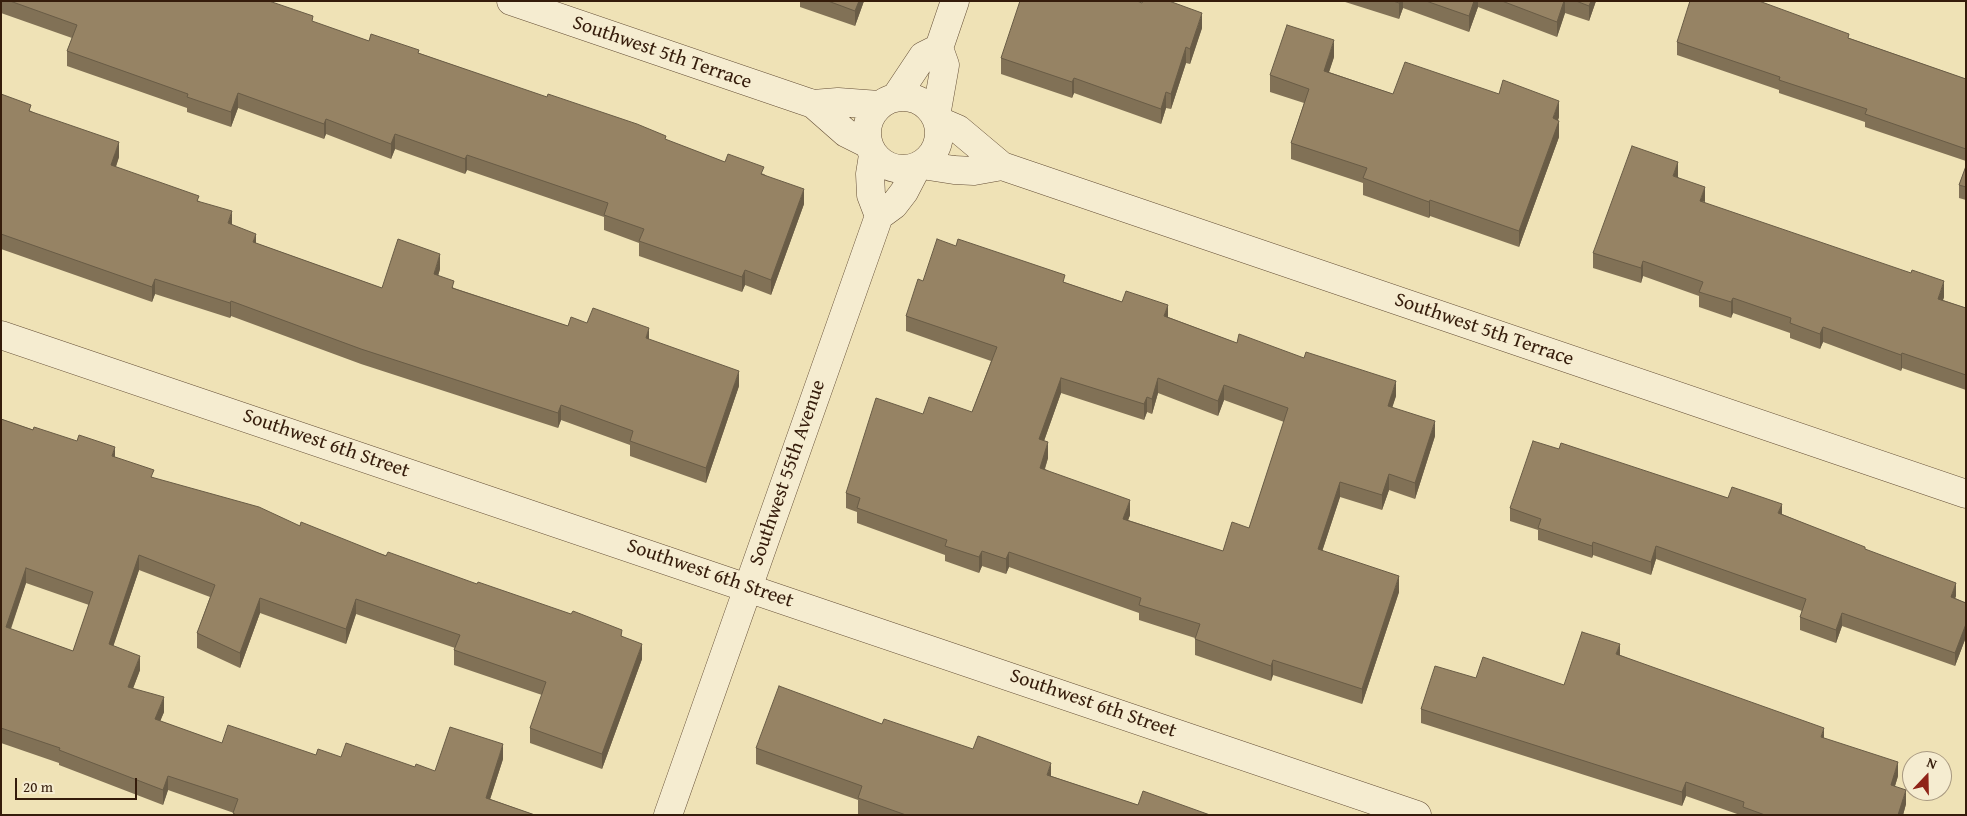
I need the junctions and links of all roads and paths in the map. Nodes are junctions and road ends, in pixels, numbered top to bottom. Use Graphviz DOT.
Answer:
graph roads {
  1 [pos="511,1"];
  2 [pos="955,1"];
  3 [pos="939,48"];
  4 [pos="887,101"];
  5 [pos="813,104"];
  6 [pos="936,118"];
  7 [pos="870,149"];
  8 [pos="919,166"];
  9 [pos="1002,166"];
  10 [pos="879,216"];
  11 [pos="1,335"];
  12 [pos="1966,494"];
  13 [pos="748,587"];
  14 [pos="668,815"];
  15 [pos="1417,815"];
  1 -- 5 [label="street, Southwest 5th Terrace"];
  2 -- 3 [label="street"];
  3 -- 4 [label="street"];
  3 -- 6 [label="street"];
  4 -- 5 [label="street, Southwest 5th Terrace"];
  4 -- 6 [label="street, Southwest 5th Terrace"];
  4 -- 7 [label="street"];
  5 -- 7 [label="street, Southwest 5th Terrace"];
  6 -- 8 [label="street"];
  6 -- 9 [label="street, Southwest 5th Terrace"];
  7 -- 8 [label="street, Southwest 5th Terrace"];
  7 -- 10 [label="street"];
  8 -- 9 [label="street, Southwest 5th Terrace"];
  8 -- 10 [label="street"];
  9 -- 12 [label="street, Southwest 5th Terrace"];
  10 -- 13 [label="street, Southwest 55th Avenue"];
  11 -- 13 [label="street, Southwest 6th Street"];
  13 -- 14 [label="street, Southwest 55th Avenue"];
  13 -- 15 [label="street, Southwest 6th Street"];
}
